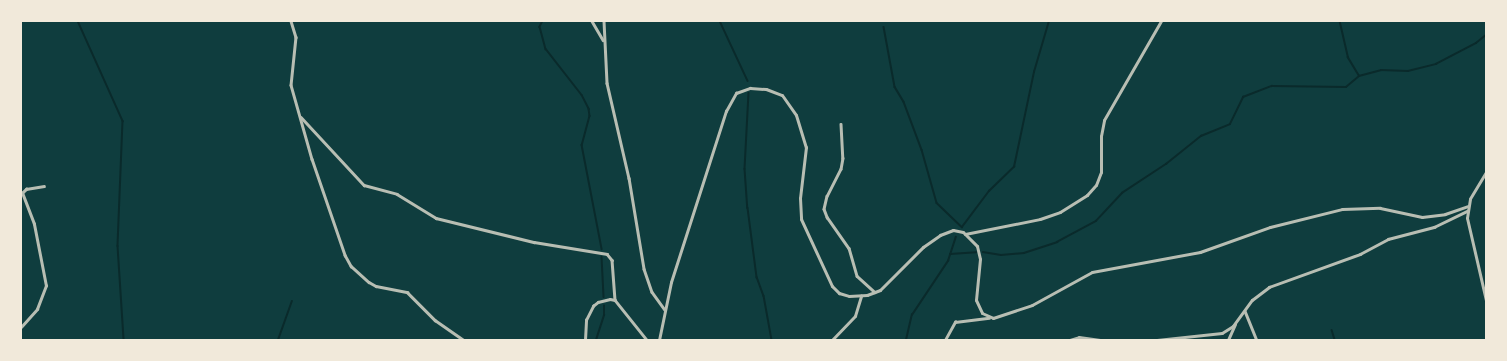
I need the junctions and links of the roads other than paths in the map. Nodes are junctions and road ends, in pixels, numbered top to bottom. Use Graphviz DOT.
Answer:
graph roads {
  1 [pos="291,21"];
  2 [pos="592,21"];
  3 [pos="604,21"];
  4 [pos="1161,21"];
  5 [pos="603,41"];
  6 [pos="301,117"];
  7 [pos="841,124"];
  8 [pos="1486,172"];
  9 [pos="44,186"];
  10 [pos="1468,206"];
  11 [pos="1467,211"];
  12 [pos="965,234"];
  13 [pos="875,292"];
  14 [pos="861,296"];
  15 [pos="615,300"];
  16 [pos="1486,300"];
  17 [pos="666,310"];
  18 [pos="1245,310"];
  19 [pos="989,318"];
  20 [pos="1236,322"];
  21 [pos="21,326"];
  22 [pos="464,340"];
  23 [pos="585,340"];
  24 [pos="647,340"];
  25 [pos="659,340"];
  26 [pos="832,340"];
  27 [pos="945,340"];
  28 [pos="1070,340"];
  29 [pos="1100,340"];
  30 [pos="1157,340"];
  31 [pos="1228,340"];
  32 [pos="1257,340"];
  1 -- 6 [label="street"];
  2 -- 5 [label="street"];
  3 -- 5 [label="street"];
  4 -- 12 [label="street"];
  5 -- 17 [label="street"];
  6 -- 15 [label="street"];
  6 -- 22 [label="street"];
  7 -- 13 [label="street"];
  8 -- 10 [label="street"];
  9 -- 21 [label="street"];
  10 -- 11 [label="street"];
  10 -- 19 [label="street"];
  11 -- 16 [label="street"];
  11 -- 18 [label="street"];
  12 -- 13 [label="street"];
  12 -- 19 [label="street"];
  13 -- 14 [label="street"];
  14 -- 17 [label="street"];
  14 -- 26 [label="street"];
  15 -- 23 [label="street"];
  15 -- 24 [label="street"];
  17 -- 25 [label="street"];
  18 -- 20 [label="street"];
  18 -- 32 [label="street"];
  19 -- 27 [label="street"];
  20 -- 30 [label="street"];
  20 -- 31 [label="street"];
  28 -- 29 [label="street"];
}
